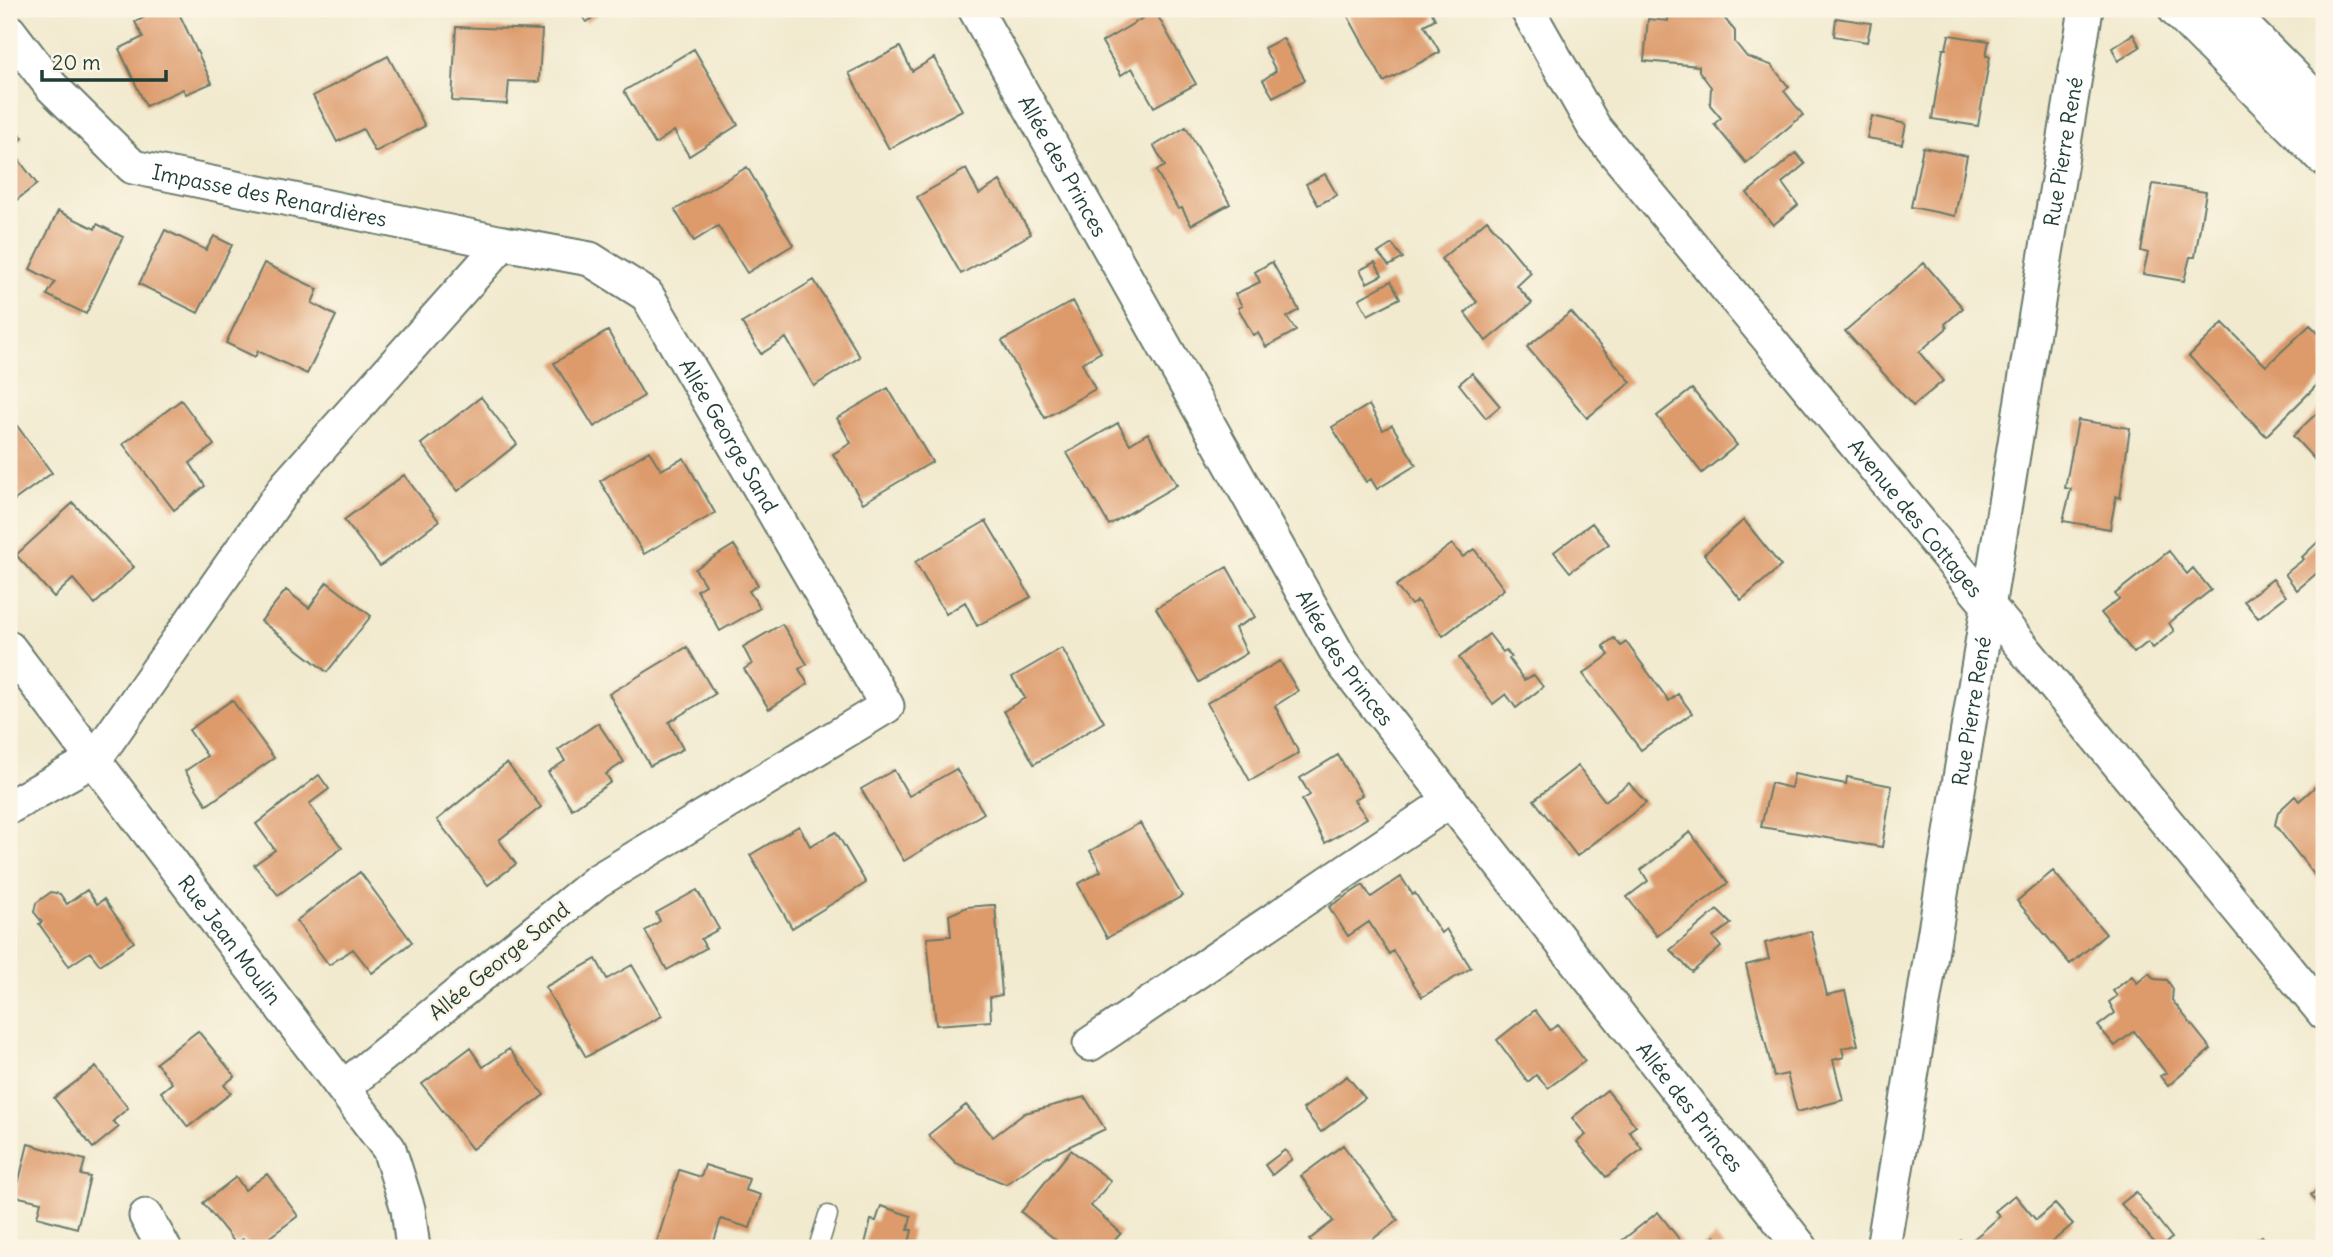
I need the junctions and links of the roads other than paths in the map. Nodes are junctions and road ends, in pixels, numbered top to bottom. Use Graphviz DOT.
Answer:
graph roads {
  1 [pos="975,9"];
  2 [pos="1527,9"];
  3 [pos="2086,9"];
  4 [pos="2178,9"];
  5 [pos="2223,9"];
  6 [pos="9,32"];
  7 [pos="2324,110"];
  8 [pos="2324,156"];
  9 [pos="503,243"];
  10 [pos="1988,603"];
  11 [pos="9,648"];
  12 [pos="95,759"];
  13 [pos="1451,800"];
  14 [pos="9,807"];
  15 [pos="2324,1013"];
  16 [pos="1090,1044"];
  17 [pos="344,1087"];
  18 [pos="828,1215"];
  19 [pos="146,1216"];
  20 [pos="164,1248"];
  21 [pos="413,1248"];
  22 [pos="818,1248"];
  23 [pos="1801,1248"];
  24 [pos="1883,1248"];
  1 -- 13 [label="street, Allée des Princes"];
  2 -- 10 [label="street, Avenue des Cottages"];
  3 -- 10 [label="street, Rue Pierre René"];
  4 -- 8 [label="main road"];
  5 -- 7 [label="main road"];
  6 -- 9 [label="street, Impasse des Renardières"];
  9 -- 12 [label="street"];
  9 -- 17 [label="street, Allée George Sand"];
  10 -- 15 [label="street, Avenue des Cottages"];
  10 -- 24 [label="street, Rue Pierre René"];
  11 -- 12 [label="street, Rue Jean Moulin"];
  12 -- 14 [label="street"];
  12 -- 17 [label="street, Rue Jean Moulin"];
  13 -- 16 [label="street"];
  13 -- 23 [label="street, Allée des Princes"];
  17 -- 21 [label="street, Rue Jean Moulin"];
  18 -- 22 [label="lane"];
  19 -- 20 [label="street"];
}
